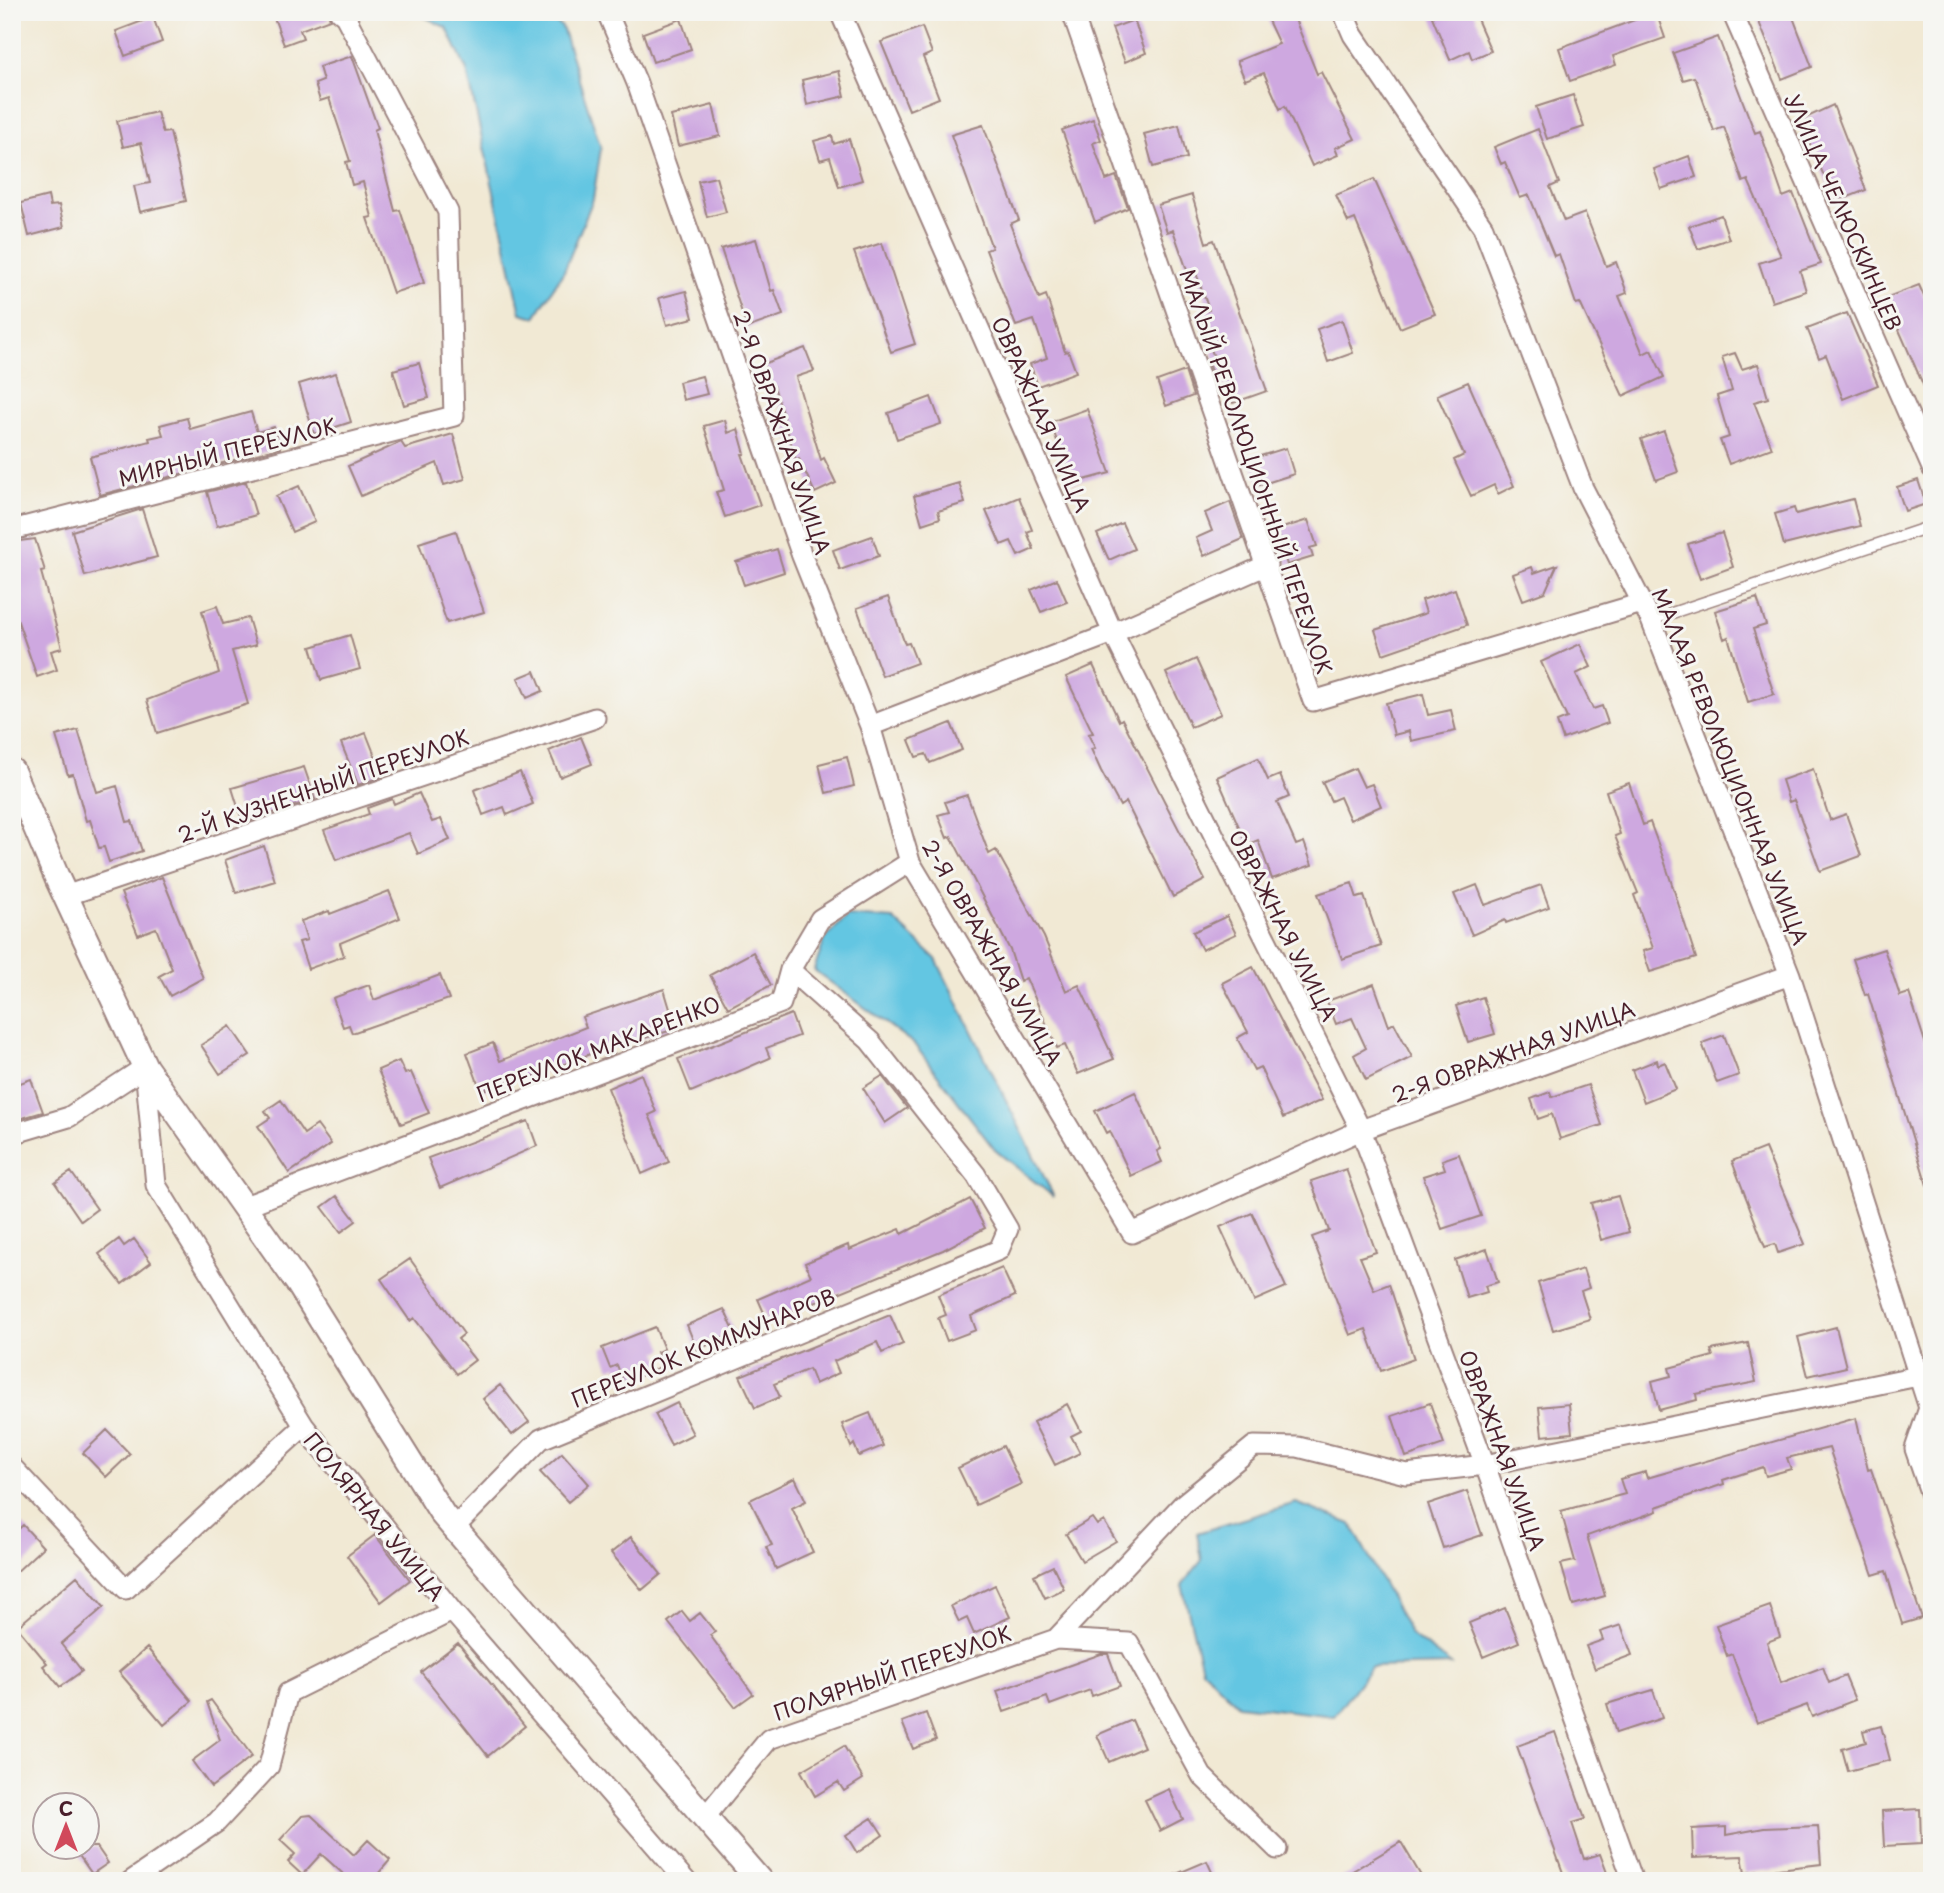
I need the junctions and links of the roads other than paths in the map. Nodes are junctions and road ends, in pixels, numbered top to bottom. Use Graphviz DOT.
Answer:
graph roads {
  1 [pos="340,12"];
  2 [pos="607,12"];
  3 [pos="840,12"];
  4 [pos="1072,12"];
  5 [pos="1343,12"];
  6 [pos="1732,12"];
  7 [pos="1932,468"];
  8 [pos="1932,526"];
  9 [pos="12,530"];
  10 [pos="1267,565"];
  11 [pos="1646,611"];
  12 [pos="1113,633"];
  13 [pos="595,718"];
  14 [pos="870,726"];
  15 [pos="12,771"];
  16 [pos="910,862"];
  17 [pos="65,896"];
  18 [pos="790,970"];
  19 [pos="1790,975"];
  20 [pos="145,1067"];
  21 [pos="1361,1130"];
  22 [pos="12,1135"];
  23 [pos="245,1206"];
  24 [pos="1925,1378"];
  25 [pos="304,1426"];
  26 [pos="1485,1465"];
  27 [pos="12,1466"];
  28 [pos="1932,1498"];
  29 [pos="454,1528"];
  30 [pos="452,1611"];
  31 [pos="1056,1639"];
  32 [pos="705,1817"];
  33 [pos="1277,1849"];
  34 [pos="131,1881"];
  35 [pos="686,1881"];
  36 [pos="760,1881"];
  37 [pos="1633,1881"];
  1 -- 9 [label="street, МИРНЫЙ ПЕРЕУЛОК"];
  2 -- 14 [label="street, 2-Я ОВРАЖНАЯ УЛИЦА"];
  3 -- 12 [label="street, ОВРАЖНАЯ УЛИЦА"];
  4 -- 10 [label="street, МАЛЫЙ РЕВОЛЮЦИОННЫЙ ПЕРЕУЛОК"];
  5 -- 11 [label="street, МАЛАЯ РЕВОЛЮЦИОННАЯ УЛИЦА"];
  6 -- 7 [label="street, УЛИЦА ЧЕЛЮСКИНЦЕВ"];
  8 -- 11 [label="lane"];
  10 -- 11 [label="street, МАЛЫЙ РЕВОЛЮЦИОННЫЙ ПЕРЕУЛОК"];
  10 -- 12 [label="street"];
  11 -- 19 [label="street, МАЛАЯ РЕВОЛЮЦИОННАЯ УЛИЦА"];
  12 -- 14 [label="street"];
  12 -- 21 [label="street, ОВРАЖНАЯ УЛИЦА"];
  13 -- 17 [label="street, 2-Й КУЗНЕЧНЫЙ ПЕРЕУЛОК"];
  14 -- 16 [label="street, 2-Я ОВРАЖНАЯ УЛИЦА"];
  15 -- 17 [label="street"];
  16 -- 18 [label="street, ПЕРЕУЛОК МАКАРЕНКО"];
  16 -- 21 [label="street, 2-Я ОВРАЖНАЯ УЛИЦА"];
  17 -- 20 [label="street"];
  18 -- 23 [label="street, ПЕРЕУЛОК МАКАРЕНКО"];
  18 -- 29 [label="street, ПЕРЕУЛОК КОММУНАРОВ"];
  19 -- 21 [label="street, 2-Я ОВРАЖНАЯ УЛИЦА"];
  19 -- 24 [label="street, МАЛАЯ РЕВОЛЮЦИОННАЯ УЛИЦА"];
  20 -- 22 [label="street"];
  20 -- 23 [label="street"];
  20 -- 25 [label="street"];
  21 -- 26 [label="street, ОВРАЖНАЯ УЛИЦА"];
  23 -- 29 [label="street"];
  24 -- 26 [label="street"];
  24 -- 28 [label="street, МАЛАЯ РЕВОЛЮЦИОННАЯ УЛИЦА"];
  25 -- 27 [label="street, ПОЛЯРНАЯ УЛИЦА"];
  25 -- 30 [label="street, ПОЛЯРНАЯ УЛИЦА"];
  26 -- 31 [label="street"];
  26 -- 37 [label="street, ОВРАЖНАЯ УЛИЦА"];
  29 -- 32 [label="street"];
  30 -- 34 [label="street"];
  30 -- 35 [label="street, ПОЛЯРНАЯ УЛИЦА"];
  31 -- 32 [label="street, ПОЛЯРНЫЙ ПЕРЕУЛОК"];
  31 -- 33 [label="street, ПОЛЯРНЫЙ ПЕРЕУЛОК"];
  32 -- 36 [label="street"];
}
